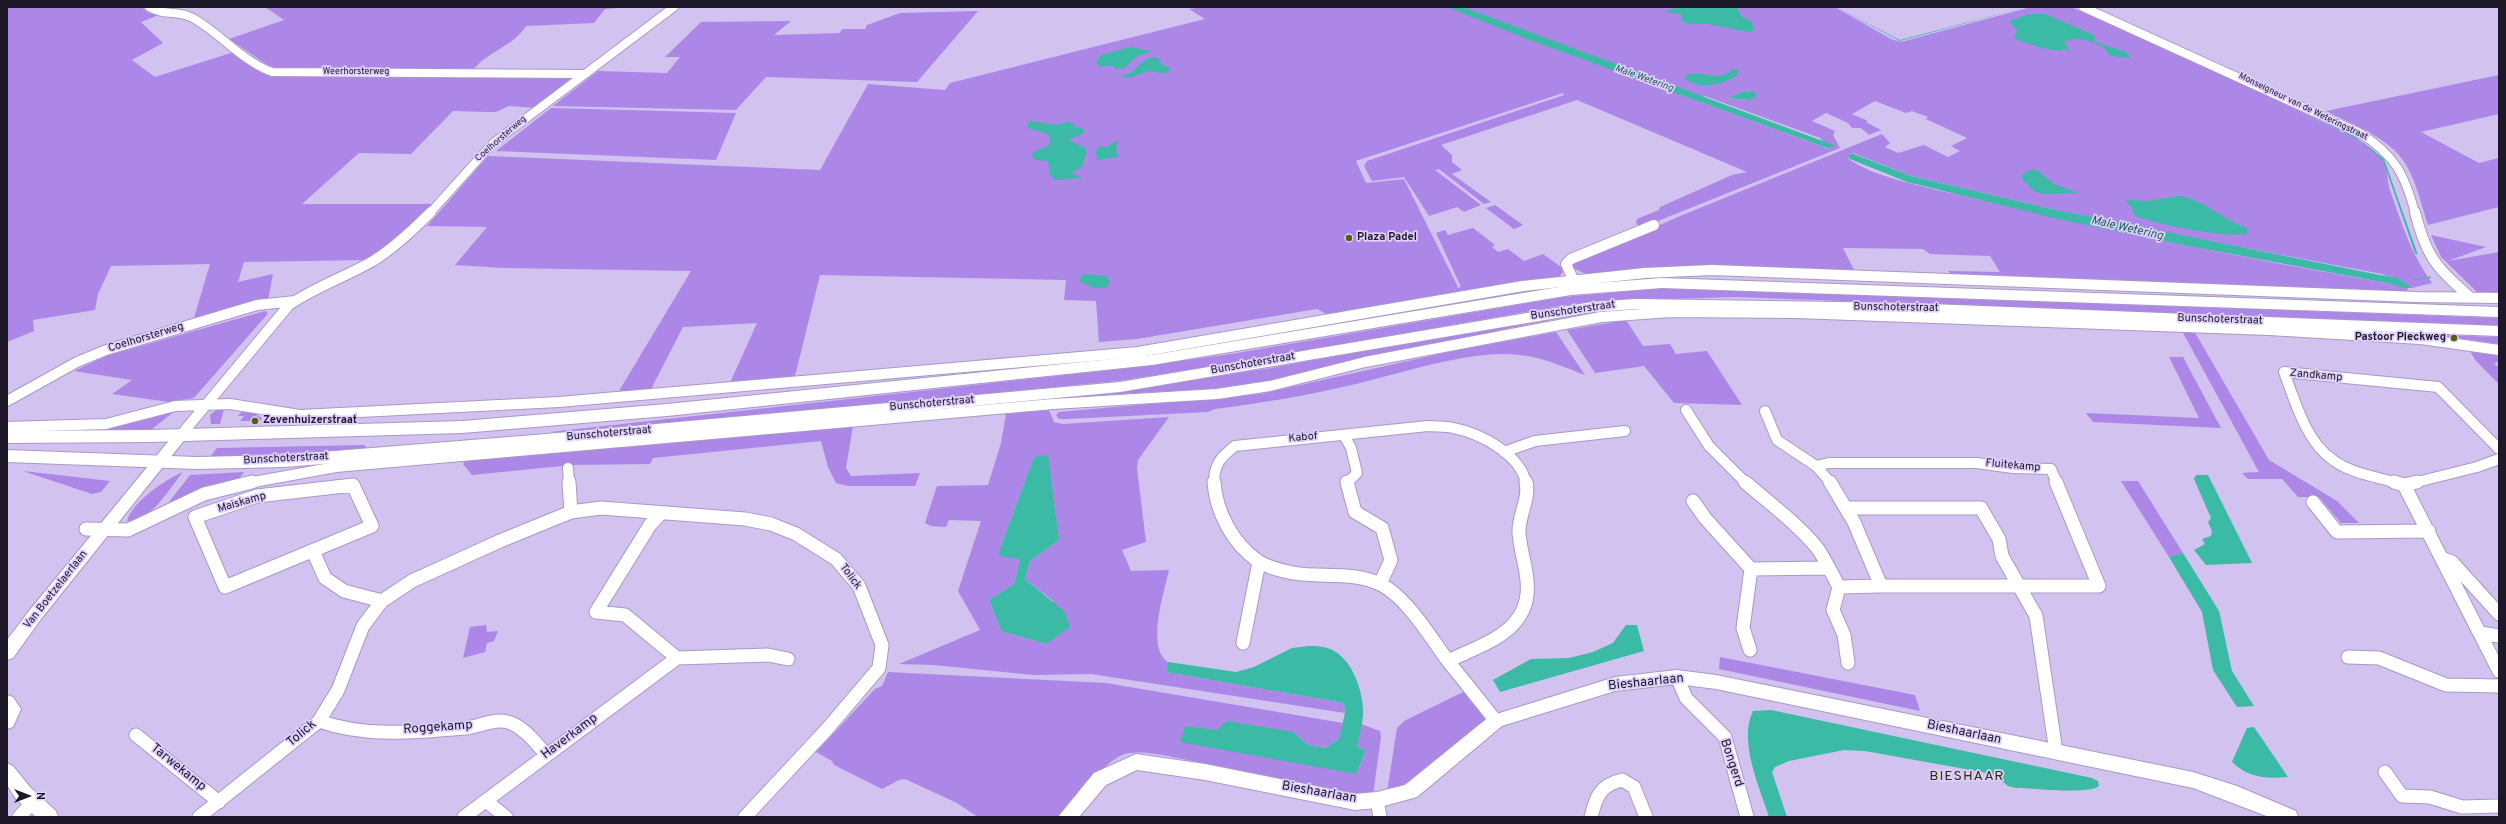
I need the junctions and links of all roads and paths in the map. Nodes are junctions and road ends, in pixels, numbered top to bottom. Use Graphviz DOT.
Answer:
graph roads {
  1 [pos="149,7"];
  2 [pos="188,7"];
  3 [pos="674,7"];
  4 [pos="2083,7"];
  5 [pos="172,13"];
  6 [pos="583,74"];
  7 [pos="1654,225"];
  8 [pos="1573,279"];
  9 [pos="2499,298"];
  10 [pos="294,301"];
  11 [pos="2468,304"];
  12 [pos="2499,312"];
  13 [pos="2493,331"];
  14 [pos="2499,350"];
  15 [pos="7,401"];
  16 [pos="206,405"];
  17 [pos="1686,410"];
  18 [pos="1765,411"];
  19 [pos="7,427"];
  20 [pos="1625,431"];
  21 [pos="181,435"];
  22 [pos="1344,435"];
  23 [pos="7,437"];
  24 [pos="2499,449"];
  25 [pos="1504,452"];
  26 [pos="7,456"];
  27 [pos="2499,459"];
  28 [pos="160,462"];
  29 [pos="1816,466"];
  30 [pos="568,468"];
  31 [pos="2404,485"];
  32 [pos="1692,501"];
  33 [pos="2313,502"];
  34 [pos="1847,508"];
  35 [pos="571,512"];
  36 [pos="661,513"];
  37 [pos="105,528"];
  38 [pos="86,529"];
  39 [pos="2429,532"];
  40 [pos="313,551"];
  41 [pos="2443,559"];
  42 [pos="1259,562"];
  43 [pos="1829,568"];
  44 [pos="1751,569"];
  45 [pos="1380,584"];
  46 [pos="1881,586"];
  47 [pos="1839,587"];
  48 [pos="2019,587"];
  49 [pos="382,601"];
  50 [pos="2499,614"];
  51 [pos="2481,633"];
  52 [pos="2499,636"];
  53 [pos="1243,643"];
  54 [pos="1750,650"];
  55 [pos="7,653"];
  56 [pos="2348,657"];
  57 [pos="676,658"];
  58 [pos="788,659"];
  59 [pos="1448,661"];
  60 [pos="1848,663"];
  61 [pos="2499,672"];
  62 [pos="1677,677"];
  63 [pos="2499,686"];
  64 [pos="7,702"];
  65 [pos="319,721"];
  66 [pos="1496,721"];
  67 [pos="7,722"];
  68 [pos="136,735"];
  69 [pos="2056,752"];
  70 [pos="547,755"];
  71 [pos="7,771"];
  72 [pos="2385,772"];
  73 [pos="486,801"];
  74 [pos="33,802"];
  75 [pos="219,802"];
  76 [pos="2499,806"];
  77 [pos="1378,808"];
  78 [pos="19,817"];
  79 [pos="49,817"];
  80 [pos="199,817"];
  81 [pos="464,817"];
  82 [pos="506,817"];
  83 [pos="745,817"];
  84 [pos="1067,817"];
  85 [pos="1591,817"];
  86 [pos="1646,817"];
  87 [pos="1747,817"];
  88 [pos="2289,817"];
  1 -- 5 [label="street, Weerhorsterweg"];
  2 -- 5 [label="street"];
  3 -- 6 [label="street, Coelhorsterweg"];
  4 -- 11 [label="street, Monseigneur van de Weteringstraat"];
  5 -- 6 [label="street, Weerhorsterweg"];
  6 -- 10 [label="street, Coelhorsterweg"];
  7 -- 8 [label="street"];
  8 -- 11 [label="street, Bunschoterstraat"];
  8 -- 16 [label="street, Bunschoterstraat"];
  9 -- 11 [label="street, Bunschoterstraat"];
  10 -- 15 [label="street, Coelhorsterweg"];
  10 -- 16 [label="street, Coelhorsterweg"];
  11 -- 12 [label="main road, Bunschoterstraat"];
  11 -- 21 [label="main road, Bunschoterstraat"];
  13 -- 28 [label="main road, Bunschoterstraat"];
  14 -- 37 [label="street, Bunschoterstraat"];
  16 -- 19 [label="street, Bunschoterstraat"];
  16 -- 21 [label="street, Coelhorsterweg"];
  17 -- 43 [label="street"];
  18 -- 29 [label="street"];
  20 -- 25 [label="street"];
  21 -- 23 [label="main road, Bunschoterstraat"];
  21 -- 28 [label="street, Van Boetzelaerlaan"];
  22 -- 25 [label="street, Kabof"];
  22 -- 42 [label="street, Kabof"];
  22 -- 45 [label="street"];
  24 -- 31 [label="street, Zandkamp"];
  25 -- 59 [label="street, Kabof"];
  26 -- 28 [label="main road, Bunschoterstraat"];
  27 -- 31 [label="street"];
  28 -- 37 [label="street, Van Boetzelaerlaan"];
  29 -- 34 [label="street"];
  29 -- 48 [label="street, Fluitekamp"];
  30 -- 35 [label="street"];
  31 -- 39 [label="street"];
  32 -- 44 [label="street"];
  33 -- 39 [label="street"];
  34 -- 46 [label="street"];
  34 -- 48 [label="street"];
  35 -- 36 [label="street, Tolick"];
  35 -- 49 [label="street, Tolick"];
  36 -- 57 [label="street"];
  36 -- 83 [label="street, Tolick"];
  37 -- 38 [label="street"];
  37 -- 55 [label="street, Van Boetzelaerlaan"];
  39 -- 41 [label="street"];
  40 -- 40 [label="street, Maiskamp"];
  40 -- 49 [label="street"];
  41 -- 50 [label="street"];
  41 -- 51 [label="street"];
  42 -- 45 [label="street, Kabof"];
  42 -- 53 [label="street"];
  43 -- 44 [label="street"];
  43 -- 47 [label="street"];
  44 -- 54 [label="street"];
  45 -- 59 [label="street, Kabof"];
  46 -- 47 [label="street, Fluitekamp"];
  46 -- 48 [label="street, Fluitekamp"];
  47 -- 60 [label="street"];
  48 -- 69 [label="street"];
  49 -- 65 [label="street, Tolick"];
  51 -- 52 [label="street"];
  51 -- 61 [label="street"];
  56 -- 63 [label="street"];
  57 -- 58 [label="street"];
  57 -- 70 [label="street, Haverkamp"];
  59 -- 66 [label="street, Kabof"];
  62 -- 66 [label="street, Bieshaarlaan"];
  62 -- 69 [label="street, Bieshaarlaan"];
  62 -- 87 [label="street, Bongerd"];
  64 -- 67 [label="street"];
  65 -- 70 [label="street, Roggekamp"];
  65 -- 75 [label="street, Tolick"];
  66 -- 77 [label="street, Bieshaarlaan"];
  68 -- 75 [label="street, Tarwekamp"];
  69 -- 88 [label="street, Bieshaarlaan"];
  70 -- 73 [label="street, Haverkamp"];
  71 -- 74 [label="street"];
  72 -- 76 [label="street"];
  73 -- 81 [label="street, Haverkamp"];
  73 -- 82 [label="street"];
  74 -- 78 [label="street"];
  74 -- 79 [label="street"];
  75 -- 80 [label="street, Tolick"];
  77 -- 84 [label="street, Bieshaarlaan"];
  85 -- 86 [label="street"];
}
